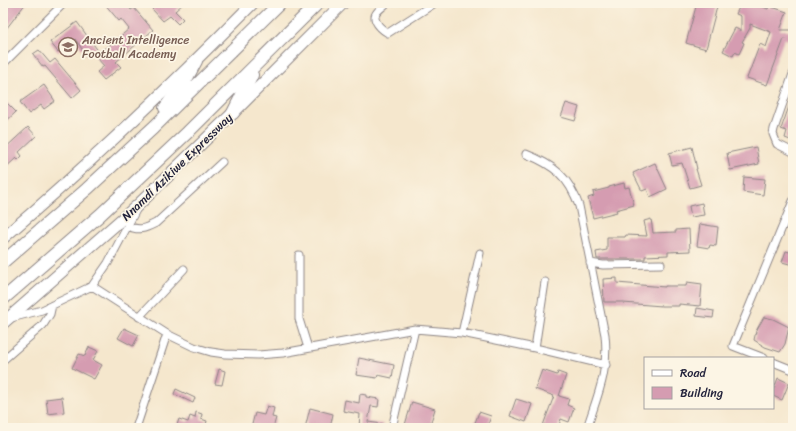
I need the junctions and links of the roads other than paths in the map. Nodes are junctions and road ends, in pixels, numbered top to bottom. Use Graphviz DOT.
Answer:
graph roads {
  1 [pos="64,3"];
  2 [pos="253,3"];
  3 [pos="280,3"];
  4 [pos="318,3"];
  5 [pos="343,3"];
  6 [pos="387,3"];
  7 [pos="435,3"];
  8 [pos="196,61"];
  9 [pos="3,64"];
  10 [pos="256,66"];
  11 [pos="793,74"];
  12 [pos="233,113"];
  13 [pos="153,128"];
  14 [pos="793,152"];
  15 [pos="526,154"];
  16 [pos="222,162"];
  17 [pos="793,201"];
  18 [pos="138,205"];
  19 [pos="127,226"];
  20 [pos="3,238"];
  21 [pos="480,253"];
  22 [pos="299,256"];
  23 [pos="3,262"];
  24 [pos="590,263"];
  25 [pos="662,264"];
  26 [pos="184,269"];
  27 [pos="545,282"];
  28 [pos="92,286"];
  29 [pos="3,299"];
  30 [pos="52,305"];
  31 [pos="139,317"];
  32 [pos="6,321"];
  33 [pos="415,329"];
  34 [pos="462,333"];
  35 [pos="167,334"];
  36 [pos="308,348"];
  37 [pos="535,348"];
  38 [pos="761,357"];
  39 [pos="3,360"];
  40 [pos="774,362"];
  41 [pos="606,366"];
  42 [pos="793,370"];
  43 [pos="136,428"];
  44 [pos="392,428"];
  45 [pos="587,428"];
  1 -- 9 [label="street"];
  2 -- 8 [label="highway"];
  3 -- 13 [label="highway"];
  4 -- 10 [label="highway, Nnamdi Azikiwe Expressway"];
  5 -- 12 [label="highway, Nnamdi Azikiwe Expressway"];
  6 -- 7 [label="street"];
  8 -- 13 [label="highway"];
  8 -- 20 [label="highway"];
  10 -- 12 [label="highway"];
  10 -- 29 [label="highway, Nnamdi Azikiwe Expressway"];
  11 -- 14 [label="street"];
  12 -- 18 [label="highway, Nnamdi Azikiwe Expressway"];
  13 -- 23 [label="highway"];
  15 -- 24 [label="street"];
  16 -- 19 [label="street"];
  17 -- 38 [label="street"];
  18 -- 19 [label="street"];
  18 -- 32 [label="highway, Nnamdi Azikiwe Expressway"];
  19 -- 28 [label="street"];
  21 -- 34 [label="street"];
  22 -- 36 [label="street"];
  24 -- 25 [label="street"];
  24 -- 41 [label="street"];
  26 -- 31 [label="street"];
  27 -- 37 [label="street"];
  28 -- 30 [label="street"];
  28 -- 31 [label="street"];
  30 -- 32 [label="street"];
  30 -- 39 [label="street"];
  31 -- 35 [label="street"];
  33 -- 34 [label="street"];
  33 -- 36 [label="street"];
  33 -- 44 [label="street"];
  34 -- 37 [label="street"];
  35 -- 36 [label="street"];
  35 -- 43 [label="street"];
  37 -- 41 [label="street"];
  40 -- 42 [label="street"];
  41 -- 45 [label="street"];
}
